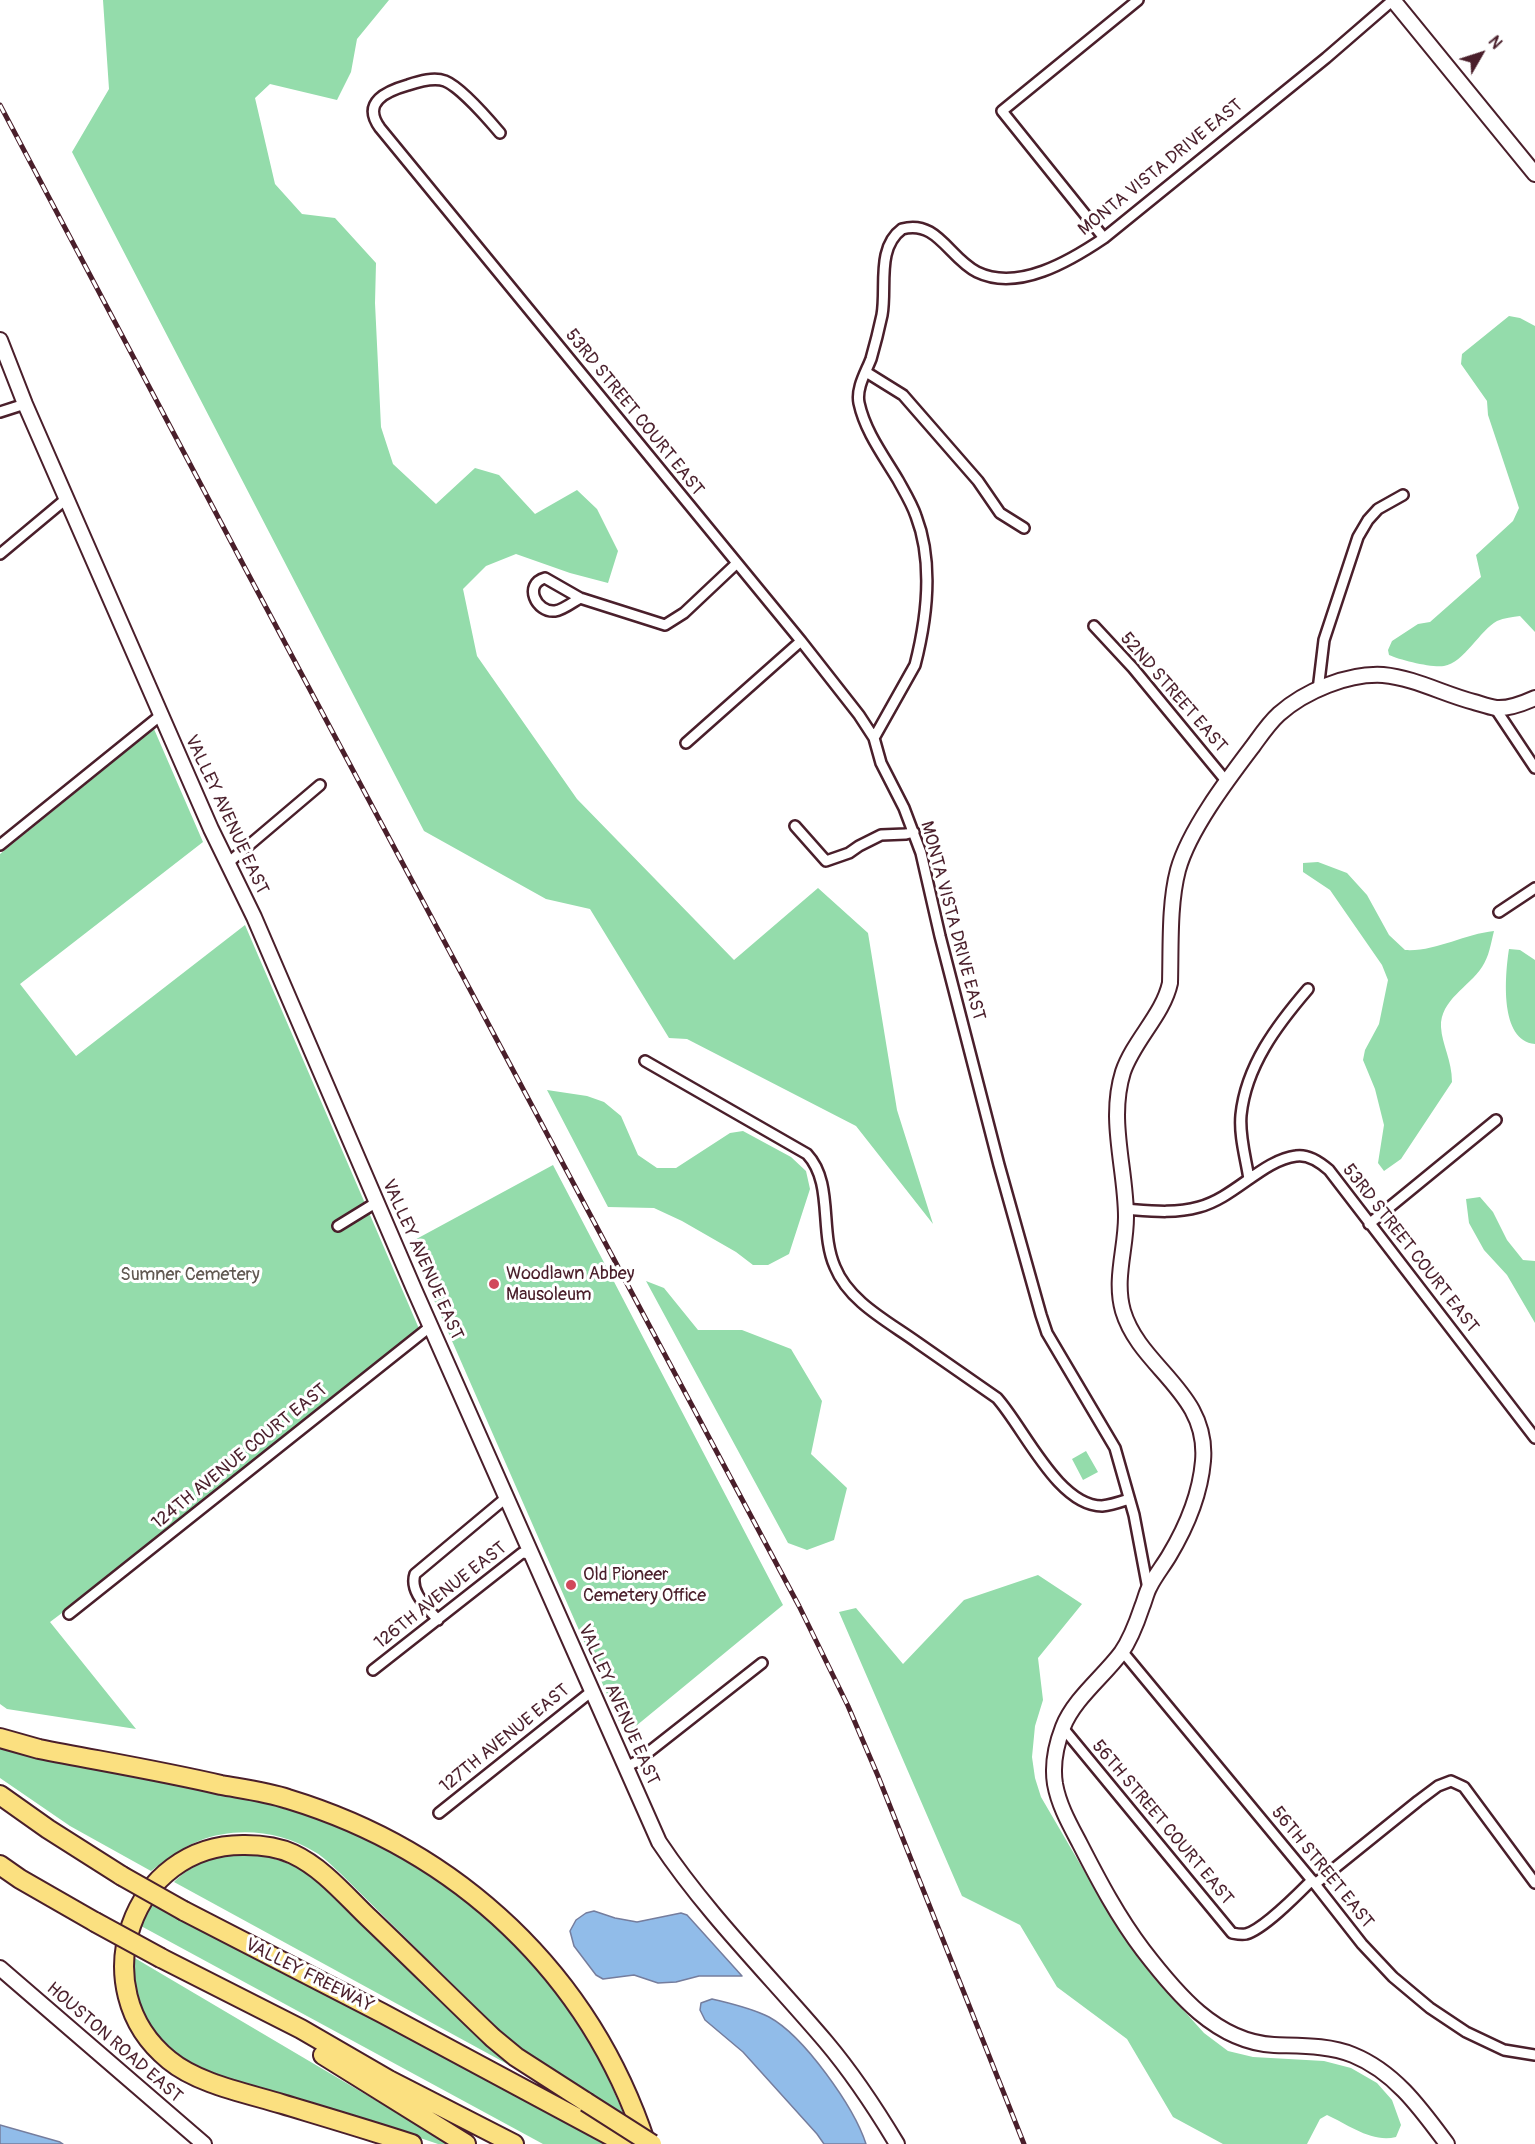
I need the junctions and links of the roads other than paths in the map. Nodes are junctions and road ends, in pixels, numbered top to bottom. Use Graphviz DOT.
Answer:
graph roads {
  1 [pos="1138,0"];
  2 [pos="1394,0"];
  3 [pos="501,133"];
  4 [pos="1535,174"];
  5 [pos="1104,238"];
  6 [pos="0,340"];
  7 [pos="866,372"];
  8 [pos="25,404"];
  9 [pos="0,412"];
  10 [pos="1403,495"];
  11 [pos="66,499"];
  12 [pos="1024,528"];
  13 [pos="0,554"];
  14 [pos="736,564"];
  15 [pos="580,598"];
  16 [pos="1094,626"];
  17 [pos="801,641"];
  18 [pos="1318,690"];
  19 [pos="1535,698"];
  20 [pos="1496,708"];
  21 [pos="161,715"];
  22 [pos="874,738"];
  23 [pos="686,742"];
  24 [pos="1535,768"];
  25 [pos="1227,782"];
  26 [pos="320,785"];
  27 [pos="795,826"];
  28 [pos="914,832"];
  29 [pos="0,845"];
  30 [pos="228,863"];
  31 [pos="1535,888"];
  32 [pos="1499,912"];
  33 [pos="1308,989"];
  34 [pos="645,1061"];
  35 [pos="1496,1120"];
  36 [pos="1249,1179"];
  37 [pos="377,1202"];
  38 [pos="1125,1209"];
  39 [pos="1369,1224"];
  40 [pos="338,1226"];
  41 [pos="431,1326"];
  42 [pos="1535,1438"];
  43 [pos="507,1497"];
  44 [pos="1130,1499"];
  45 [pos="532,1554"];
  46 [pos="1148,1589"];
  47 [pos="69,1614"];
  48 [pos="438,1620"];
  49 [pos="1122,1651"];
  50 [pos="762,1663"];
  51 [pos="373,1670"];
  52 [pos="592,1690"];
  53 [pos="1063,1728"];
  54 [pos="0,1738"];
  55 [pos="625,1767"];
  56 [pos="0,1795"];
  57 [pos="439,1813"];
  58 [pos="0,1865"];
  59 [pos="1313,1882"];
  60 [pos="1535,1883"];
  61 [pos="0,1968"];
  62 [pos="205,1981"];
  63 [pos="1535,2055"];
  64 [pos="204,2144"];
  65 [pos="412,2144"];
  66 [pos="466,2144"];
  67 [pos="514,2144"];
  68 [pos="626,2144"];
  69 [pos="646,2144"];
  70 [pos="652,2144"];
  71 [pos="897,2144"];
  72 [pos="1447,2144"];
  1 -- 5 [label="street"];
  2 -- 4 [label="street"];
  2 -- 5 [label="street, MONTA VISTA DRIVE EAST"];
  3 -- 14 [label="street, 53RD STREET COURT EAST"];
  5 -- 7 [label="street, MONTA VISTA DRIVE EAST"];
  6 -- 8 [label="street, VALLEY AVENUE EAST"];
  7 -- 12 [label="street"];
  7 -- 22 [label="street, MONTA VISTA DRIVE EAST"];
  8 -- 9 [label="street"];
  8 -- 11 [label="street, VALLEY AVENUE EAST"];
  10 -- 18 [label="street"];
  11 -- 13 [label="street"];
  11 -- 21 [label="street, VALLEY AVENUE EAST"];
  14 -- 15 [label="street"];
  14 -- 17 [label="street, 53RD STREET COURT EAST"];
  15 -- 15 [label="street"];
  16 -- 25 [label="street, 52ND STREET EAST"];
  17 -- 22 [label="street, 53RD STREET COURT EAST"];
  17 -- 23 [label="street"];
  18 -- 20 [label="street"];
  18 -- 25 [label="street"];
  19 -- 20 [label="street"];
  20 -- 24 [label="street"];
  21 -- 29 [label="street"];
  21 -- 30 [label="street, VALLEY AVENUE EAST"];
  22 -- 28 [label="street, MONTA VISTA DRIVE EAST"];
  25 -- 38 [label="street"];
  26 -- 30 [label="street"];
  27 -- 28 [label="street"];
  28 -- 44 [label="street, MONTA VISTA DRIVE EAST"];
  30 -- 37 [label="street, VALLEY AVENUE EAST"];
  31 -- 32 [label="street"];
  33 -- 36 [label="street"];
  34 -- 44 [label="street"];
  35 -- 39 [label="street"];
  36 -- 38 [label="street, 53RD STREET COURT EAST"];
  36 -- 39 [label="street, 53RD STREET COURT EAST"];
  37 -- 40 [label="street"];
  37 -- 41 [label="street, VALLEY AVENUE EAST"];
  38 -- 46 [label="street"];
  39 -- 42 [label="street, 53RD STREET COURT EAST"];
  41 -- 43 [label="street, VALLEY AVENUE EAST"];
  41 -- 47 [label="street, 124TH AVENUE COURT EAST"];
  43 -- 45 [label="street, VALLEY AVENUE EAST"];
  43 -- 48 [label="street"];
  44 -- 46 [label="street, MONTA VISTA DRIVE EAST"];
  45 -- 48 [label="street, 126TH AVENUE EAST"];
  45 -- 52 [label="street, VALLEY AVENUE EAST"];
  46 -- 49 [label="street"];
  48 -- 51 [label="street, 126TH AVENUE EAST"];
  49 -- 53 [label="street"];
  49 -- 59 [label="street, 56TH STREET EAST"];
  50 -- 55 [label="street"];
  52 -- 55 [label="street, VALLEY AVENUE EAST"];
  52 -- 57 [label="street, 127TH AVENUE EAST"];
  53 -- 59 [label="street, 56TH STREET COURT EAST"];
  53 -- 72 [label="street"];
  54 -- 69 [label="highway"];
  55 -- 71 [label="street, VALLEY AVENUE EAST"];
  56 -- 68 [label="highway, VALLEY FREEWAY, bridge"];
  58 -- 62 [label="highway, bridge"];
  59 -- 60 [label="street"];
  59 -- 63 [label="street, 56TH STREET EAST"];
  61 -- 64 [label="street, HOUSTON ROAD EAST"];
  62 -- 66 [label="highway"];
  62 -- 67 [label="highway"];
  65 -- 70 [label="highway, bridge"];
}
